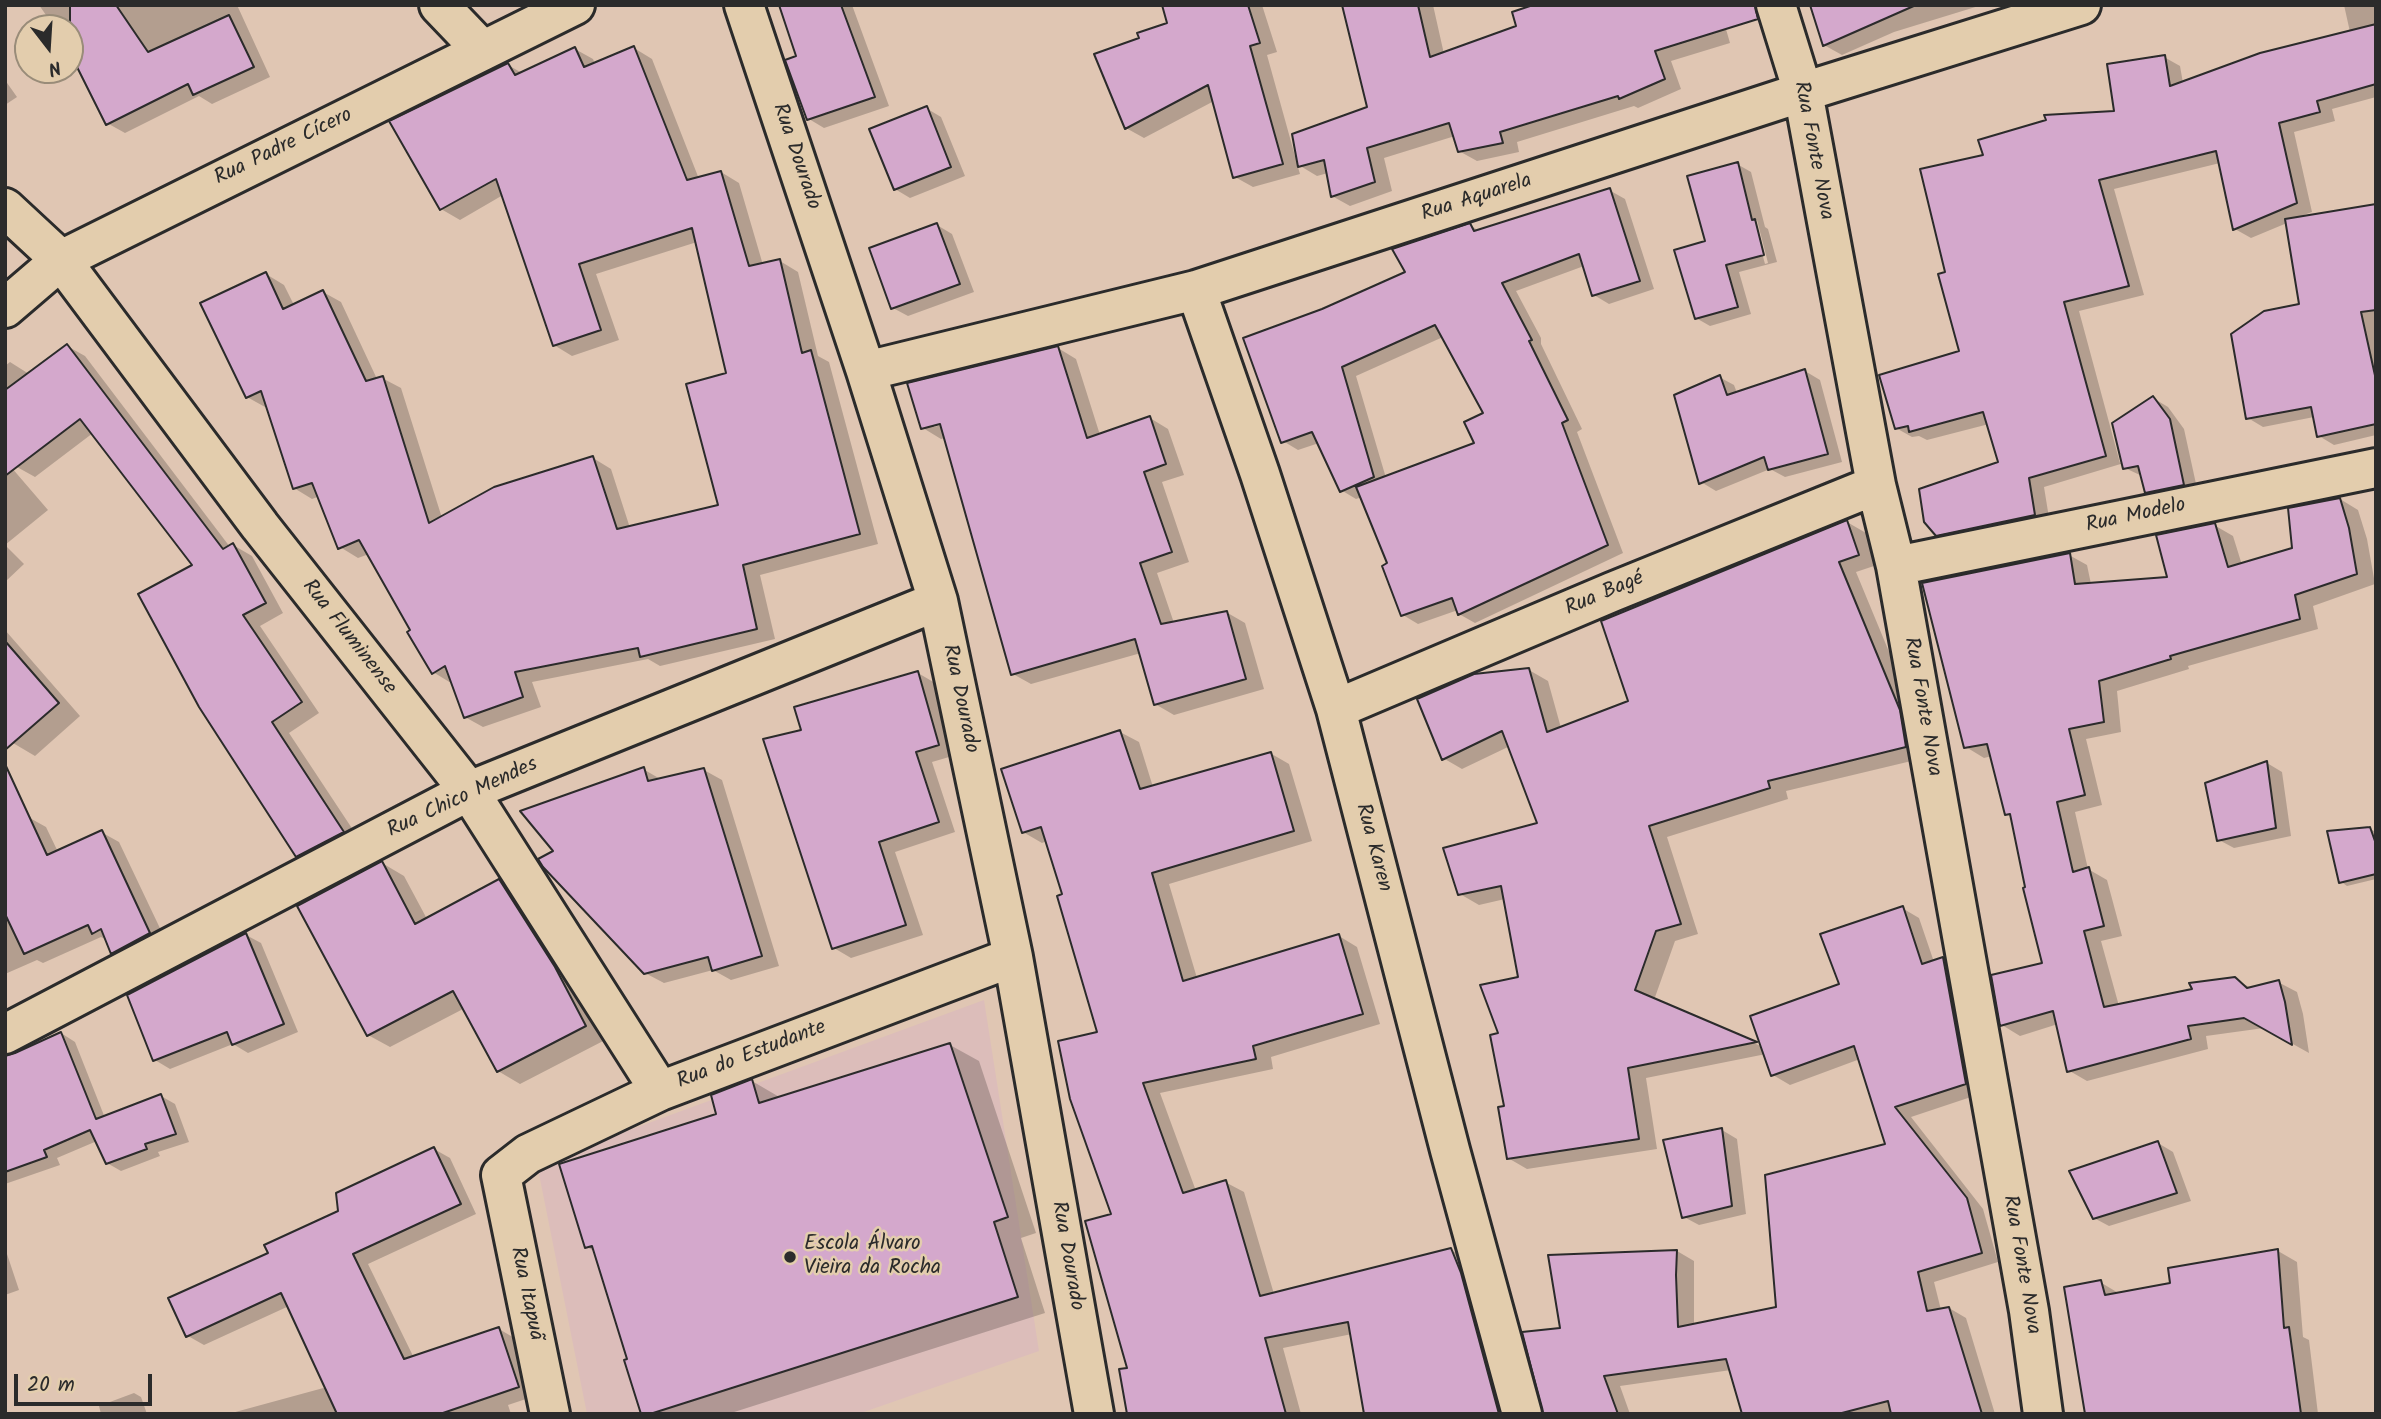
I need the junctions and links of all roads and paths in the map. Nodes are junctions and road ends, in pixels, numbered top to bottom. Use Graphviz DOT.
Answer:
graph roads {
  1 [pos="439,5"];
  2 [pos="575,5"];
  3 [pos="744,5"];
  4 [pos="1776,5"];
  5 [pos="2081,5"];
  6 [pos="482,50"];
  7 [pos="1803,92"];
  8 [pos="5,208"];
  9 [pos="61,260"];
  10 [pos="1196,290"];
  11 [pos="5,308"];
  12 [pos="866,371"];
  13 [pos="2376,468"];
  14 [pos="1875,485"];
  15 [pos="1896,566"];
  16 [pos="938,601"];
  17 [pos="1336,709"];
  18 [pos="469,791"];
  19 [pos="1013,957"];
  20 [pos="5,1034"];
  21 [pos="660,1091"];
  22 [pos="501,1175"];
  23 [pos="550,1414"];
  24 [pos="1094,1414"];
  25 [pos="1522,1414"];
  26 [pos="2043,1414"];
  1 -- 6 [label="street"];
  2 -- 6 [label="street, Rua Padre Cícero"];
  3 -- 12 [label="street, Rua Dourado"];
  4 -- 7 [label="street, Rua Fonte Nova"];
  5 -- 7 [label="street, Rua Aquarela"];
  6 -- 9 [label="street, Rua Padre Cícero"];
  7 -- 10 [label="street, Rua Aquarela"];
  7 -- 14 [label="street, Rua Fonte Nova"];
  8 -- 9 [label="street, Rua Fluminense"];
  9 -- 11 [label="street, Rua Padre Cícero"];
  9 -- 18 [label="street, Rua Fluminense"];
  10 -- 12 [label="street, Rua Aquarela"];
  10 -- 17 [label="street, Rua Karen"];
  12 -- 16 [label="street, Rua Dourado"];
  13 -- 15 [label="street, Rua Modelo"];
  14 -- 15 [label="street, Rua Fonte Nova"];
  14 -- 17 [label="street, Rua Bagé"];
  15 -- 26 [label="street, Rua Fonte Nova"];
  16 -- 18 [label="street, Rua Chico Mendes"];
  16 -- 19 [label="street, Rua Dourado"];
  17 -- 25 [label="street, Rua Karen"];
  18 -- 20 [label="street, Rua Chico Mendes"];
  18 -- 21 [label="street, Rua Fluminense"];
  19 -- 21 [label="street, Rua do Estudante"];
  19 -- 24 [label="street, Rua Dourado"];
  21 -- 22 [label="street, Rua do Estudante"];
  22 -- 23 [label="street, Rua Itapuã"];
}
